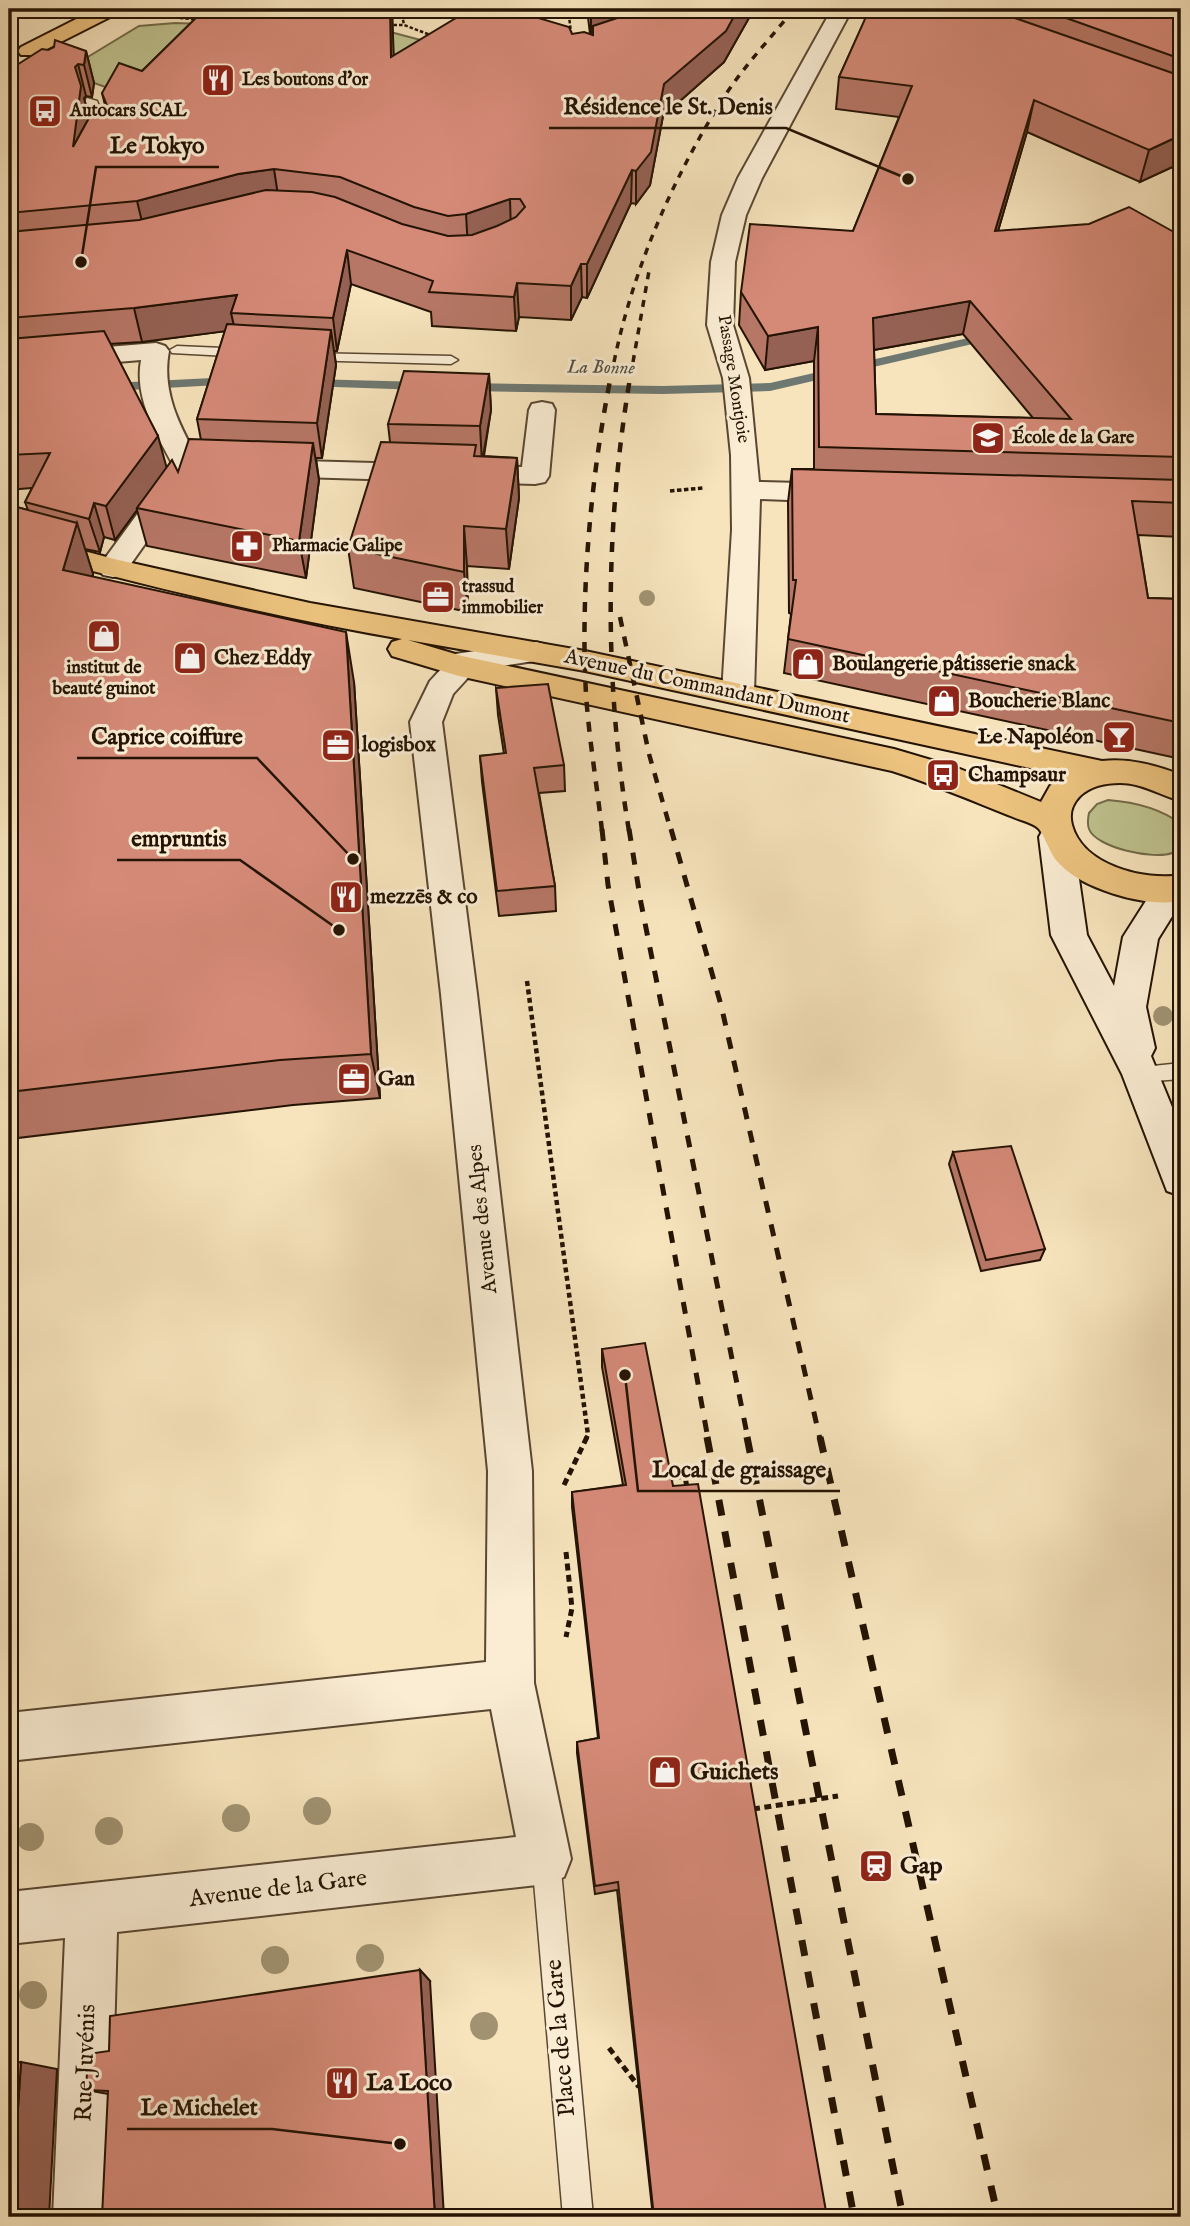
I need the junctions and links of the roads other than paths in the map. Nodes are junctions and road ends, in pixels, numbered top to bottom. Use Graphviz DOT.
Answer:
graph roads {
  1 [pos="111,9"];
  2 [pos="842,9"];
  3 [pos="18,47"];
  4 [pos="15,72"];
  5 [pos="91,100"];
  6 [pos="107,139"];
  7 [pos="162,353"];
  8 [pos="256,354"];
  9 [pos="295,356"];
  10 [pos="451,360"];
  11 [pos="9,363"];
  12 [pos="542,411"];
  13 [pos="243,467"];
  14 [pos="745,490"];
  15 [pos="867,494"];
  16 [pos="9,540"];
  17 [pos="9,558"];
  18 [pos="113,568"];
  19 [pos="310,613"];
  20 [pos="536,652"];
  21 [pos="459,666"];
  22 [pos="738,692"];
  23 [pos="1101,772"];
  24 [pos="1181,789"];
  25 [pos="1054,829"];
  26 [pos="1175,889"];
  27 [pos="1181,1071"];
  28 [pos="1140,1074"];
  29 [pos="1181,1178"];
  30 [pos="510,1684"];
  31 [pos="9,1737"];
  32 [pos="547,1860"];
  33 [pos="92,1909"];
  34 [pos="9,1918"];
  35 [pos="81,2217"];
  36 [pos="578,2217"];
  1 -- 3 [label="main road"];
  2 -- 14 [label="street, Passage Montjoie"];
  3 -- 4 [label="main road"];
  5 -- 6 [label="lane"];
  7 -- 8 [label="lane"];
  7 -- 11 [label="street"];
  7 -- 18 [label="street"];
  9 -- 10 [label="lane"];
  12 -- 13 [label="street"];
  14 -- 15 [label="street"];
  14 -- 22 [label="street, Passage Montjoie"];
  16 -- 18 [label="main road, Avenue du Commandant Dumont"];
  17 -- 18 [label="main road, Avenue du Commandant Dumont"];
  18 -- 19 [label="main road, Avenue du Commandant Dumont"];
  19 -- 20 [label="main road, Avenue du Commandant Dumont"];
  19 -- 21 [label="main road, Avenue du Commandant Dumont"];
  20 -- 21 [label="street"];
  20 -- 22 [label="main road, Avenue du Commandant Dumont"];
  21 -- 25 [label="main road, Avenue du Commandant Dumont"];
  21 -- 30 [label="street, Avenue des Alpes"];
  22 -- 23 [label="main road, Avenue du Commandant Dumont"];
  23 -- 24 [label="main road, Avenue du Commandant Dumont"];
  23 -- 25 [label="main road"];
  25 -- 26 [label="main road"];
  25 -- 28 [label="street"];
  26 -- 28 [label="street"];
  27 -- 28 [label="lane"];
  28 -- 29 [label="street"];
  30 -- 31 [label="street"];
  30 -- 32 [label="street, Avenue des Alpes"];
  32 -- 33 [label="street, Avenue de la Gare"];
  32 -- 36 [label="lane, Place de la Gare"];
  33 -- 34 [label="street, Avenue de la Gare"];
  33 -- 35 [label="street, Rue Juvénis"];
}
